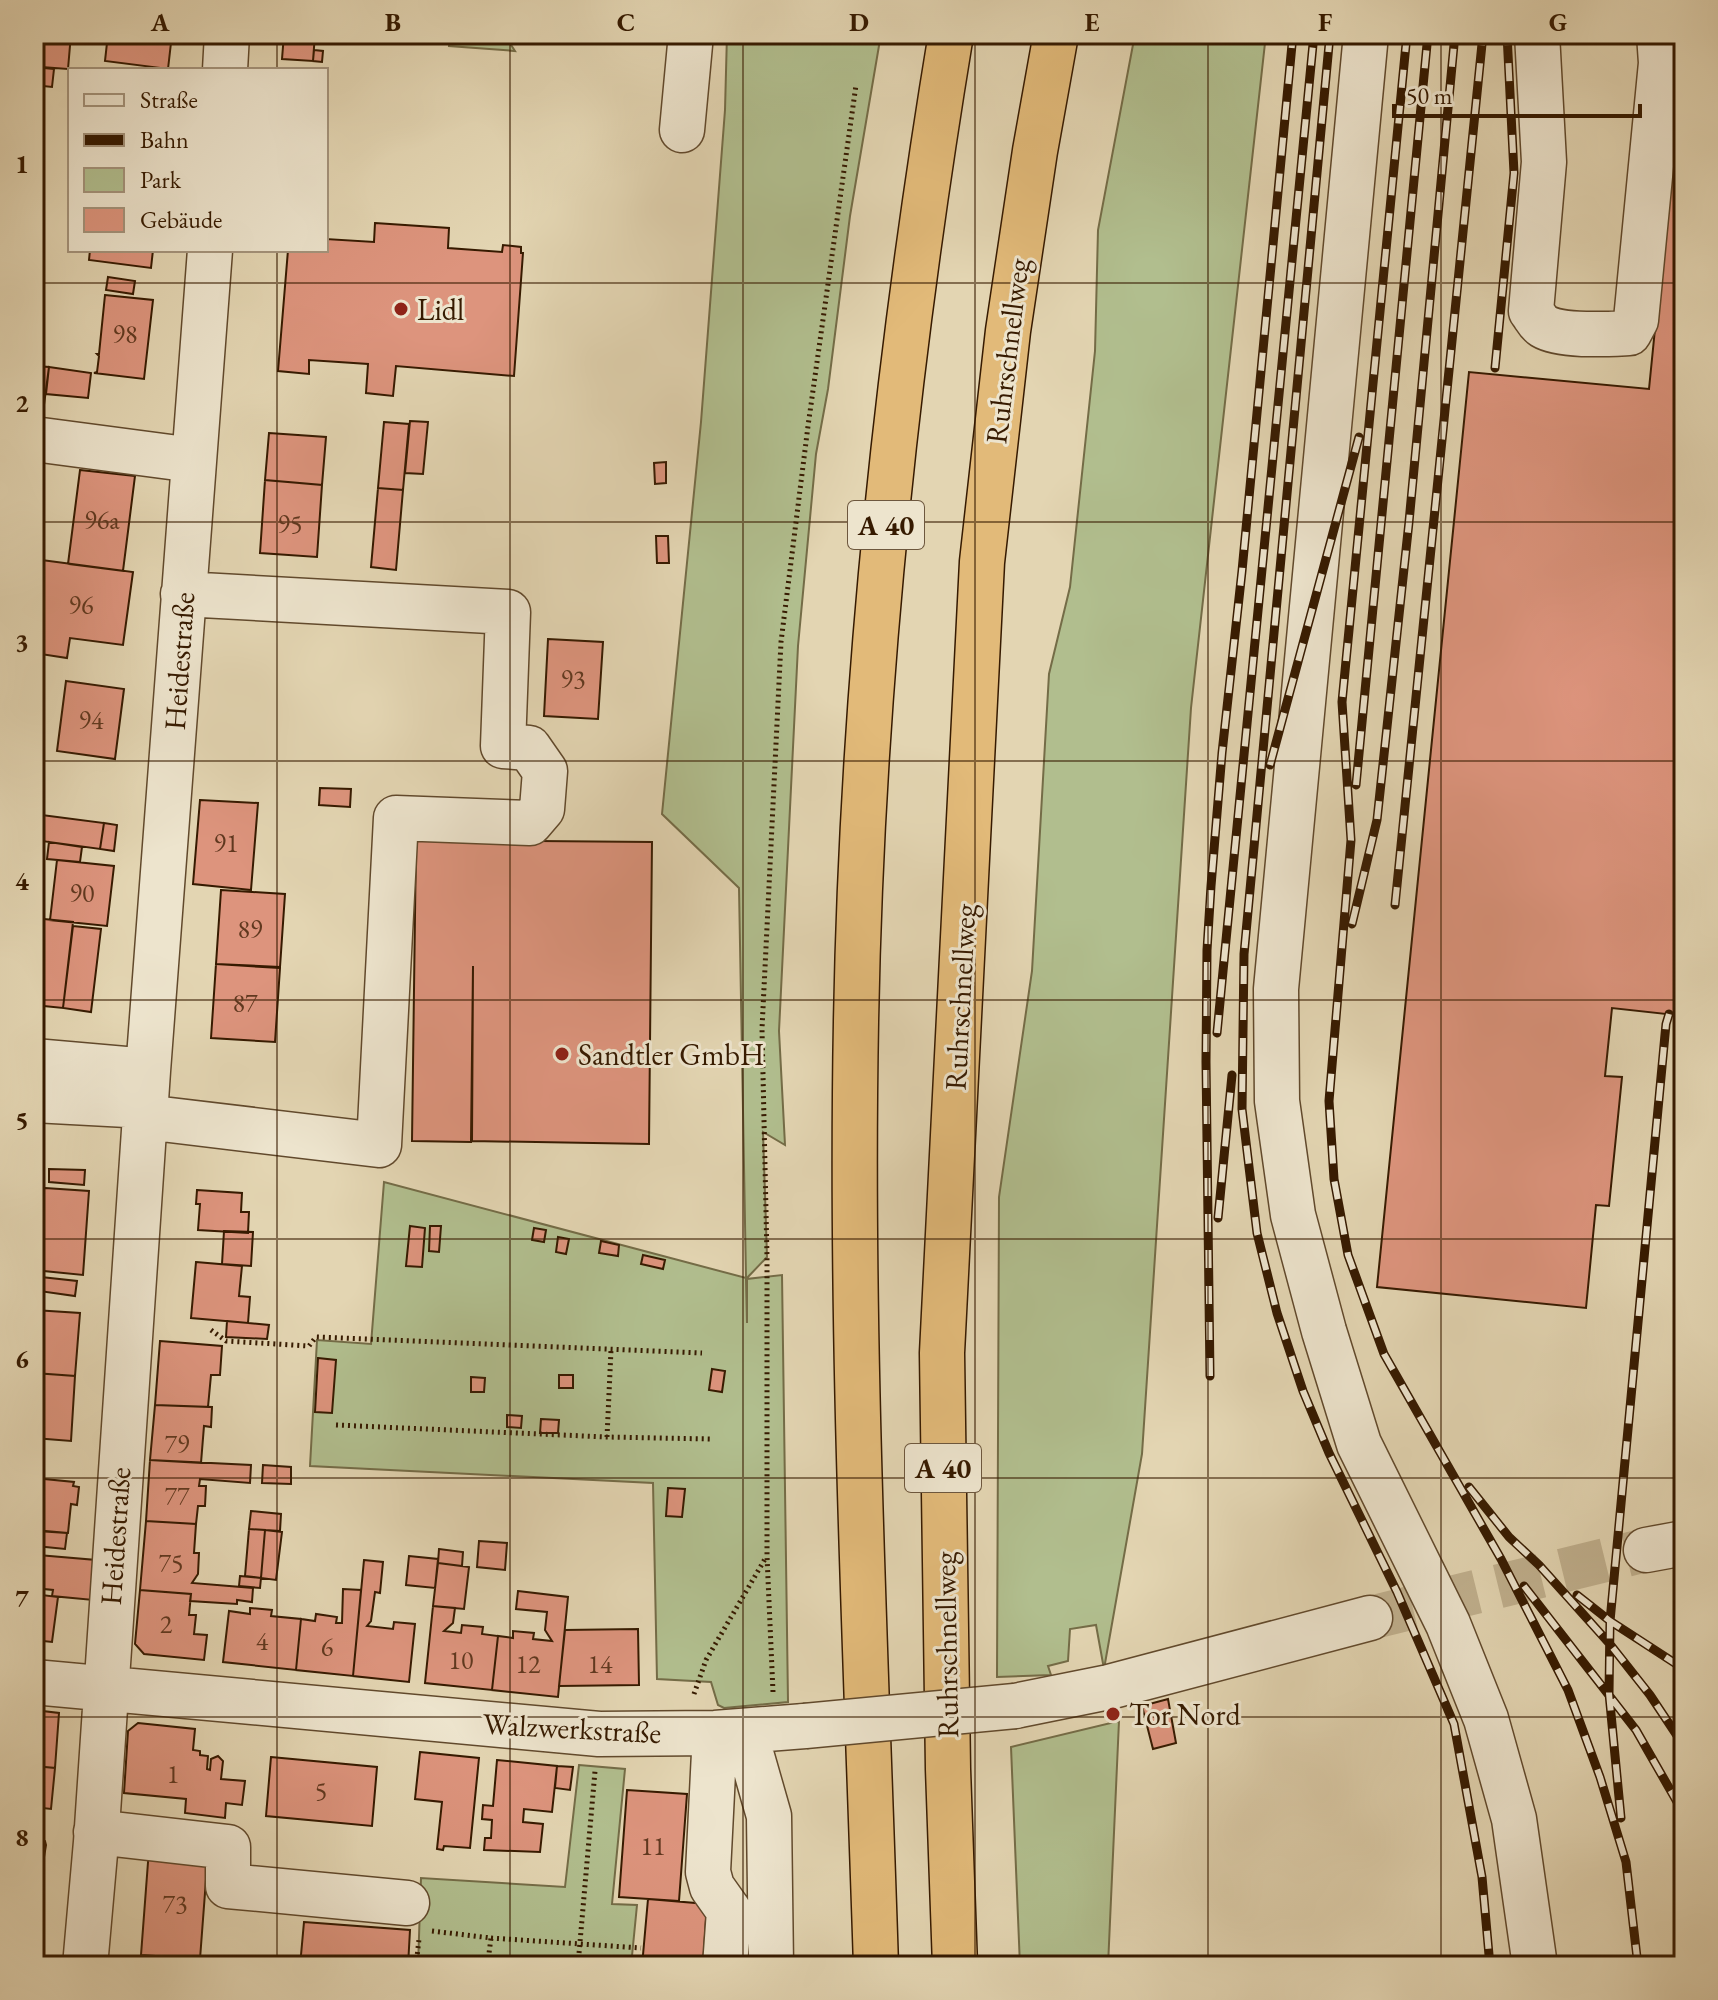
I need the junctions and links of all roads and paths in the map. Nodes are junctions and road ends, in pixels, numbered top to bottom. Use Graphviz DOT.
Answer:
graph roads {
  1 [pos="227,34"];
  2 [pos="691,34"];
  3 [pos="951,34"];
  4 [pos="1056,34"];
  5 [pos="1366,34"];
  6 [pos="1537,34"];
  7 [pos="1659,34"];
  8 [pos="225,68"];
  9 [pos="856,85"];
  10 [pos="682,130"];
  11 [pos="210,252"];
  12 [pos="34,439"];
  13 [pos="193,460"];
  14 [pos="183,594"];
  15 [pos="34,1061"];
  16 [pos="146,1098"];
  17 [pos="34,1100"];
  18 [pos="211,1330"];
  19 [pos="611,1350"];
  20 [pos="702,1353"];
  21 [pos="336,1425"];
  22 [pos="607,1437"];
  23 [pos="711,1439"];
  24 [pos="767,1556"];
  25 [pos="1370,1618"];
  26 [pos="34,1682"];
  27 [pos="106,1689"];
  28 [pos="744,1731"];
  29 [pos="599,1734"];
  30 [pos="96,1832"];
  31 [pos="407,1903"];
  32 [pos="491,1938"];
  33 [pos="579,1943"];
  34 [pos="641,1948"];
  35 [pos="488,1961"];
  36 [pos="578,1965"];
  37 [pos="85,1966"];
  38 [pos="416,1966"];
  39 [pos="725,1966"];
  40 [pos="771,1966"];
  41 [pos="876,1966"];
  42 [pos="955,1966"];
  43 [pos="1535,1966"];
  1 -- 8 [label="street"];
  2 -- 10 [label="street"];
  3 -- 41 [label="highway, A 40"];
  4 -- 42 [label="highway, Ruhrschnellweg / A 40"];
  5 -- 43 [label="street"];
  6 -- 7 [label="street"];
  9 -- 24 [label="path"];
  11 -- 13 [label="street, Heidestraße"];
  12 -- 13 [label="street"];
  13 -- 14 [label="street, Heidestraße"];
  14 -- 16 [label="street, Heidestraße"];
  14 -- 16 [label="street"];
  15 -- 16 [label="street"];
  16 -- 17 [label="street"];
  16 -- 27 [label="street, Heidestraße"];
  18 -- 19 [label="path"];
  19 -- 20 [label="path"];
  19 -- 22 [label="path"];
  21 -- 22 [label="path"];
  22 -- 23 [label="path"];
  24 -- 28 [label="path"];
  24 -- 28 [label="path"];
  25 -- 28 [label="street, Walzwerkstraße, bridge"];
  26 -- 27 [label="street, Walzwerkstraße"];
  27 -- 29 [label="street, Walzwerkstraße"];
  27 -- 30 [label="street, Heidestraße"];
  28 -- 29 [label="street, Walzwerkstraße"];
  28 -- 39 [label="street"];
  28 -- 40 [label="street"];
  29 -- 33 [label="path"];
  30 -- 31 [label="street"];
  30 -- 37 [label="street, Heidestraße"];
  32 -- 33 [label="path"];
  32 -- 35 [label="path"];
  32 -- 38 [label="path"];
  33 -- 34 [label="path"];
  33 -- 36 [label="path"];
}
